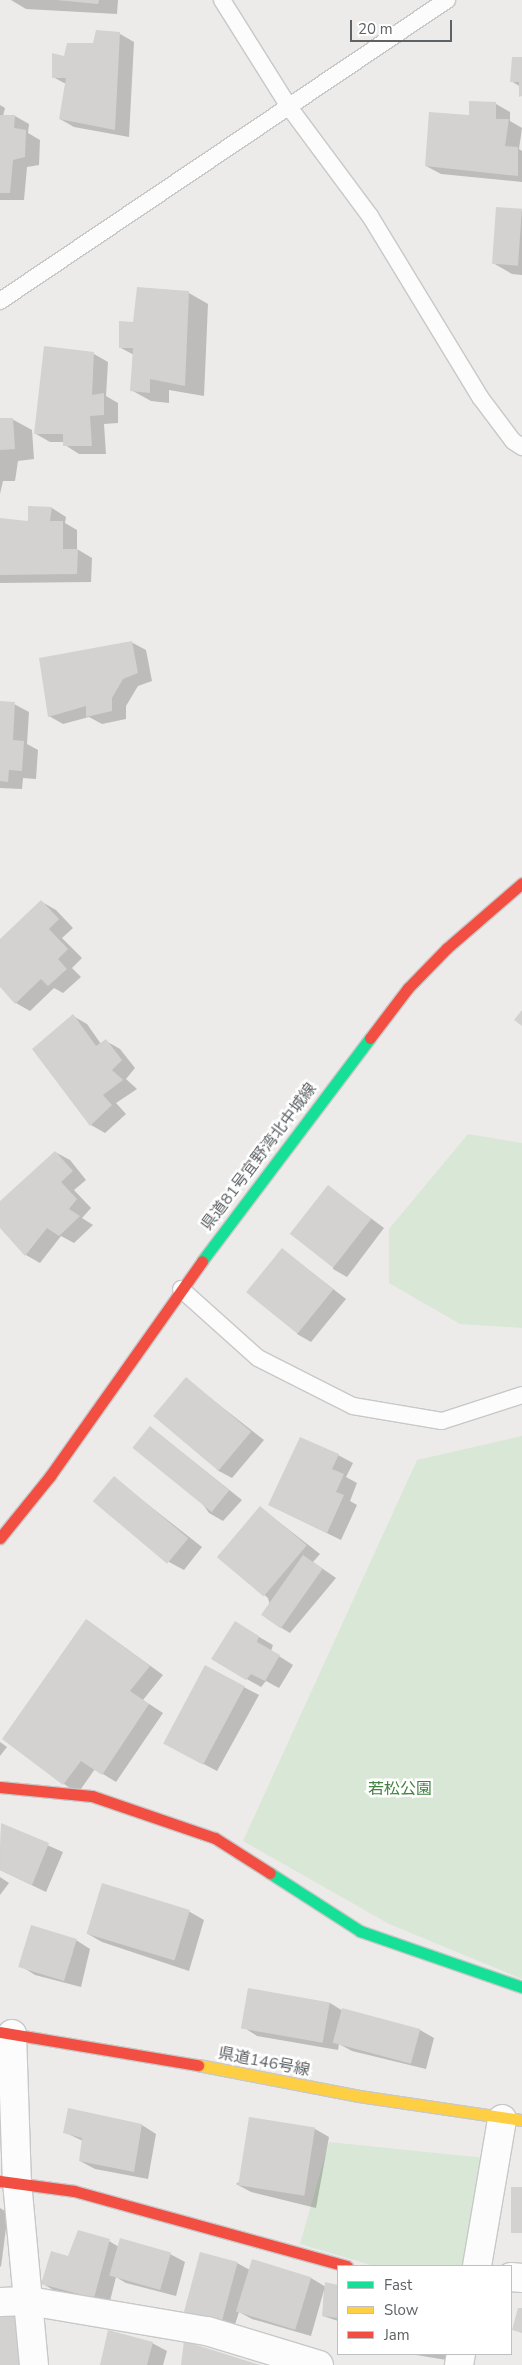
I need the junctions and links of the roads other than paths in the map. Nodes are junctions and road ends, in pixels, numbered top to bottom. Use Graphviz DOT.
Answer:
graph roads {
  1 [pos="222,0"];
  2 [pos="447,0"];
  3 [pos="289,107"];
  4 [pos="0,301"];
  5 [pos="522,447"];
  6 [pos="522,883"];
  7 [pos="181,1289"];
  8 [pos="522,1395"];
  9 [pos="50,1476"];
  10 [pos="7,1509"];
  11 [pos="0,1538"];
  12 [pos="0,1787"];
  13 [pos="522,1987"];
  14 [pos="6,2033"];
  15 [pos="512,2119"];
  16 [pos="9,2182"];
  17 [pos="343,2265"];
  18 [pos="477,2265"];
  19 [pos="29,2300"];
  20 [pos="0,2302"];
  21 [pos="34,2365"];
  22 [pos="319,2365"];
  1 -- 3 [label="lane"];
  2 -- 3 [label="lane"];
  3 -- 4 [label="lane"];
  3 -- 5 [label="lane"];
  6 -- 7 [label="main road, 県道81号宜野湾北中城線"];
  7 -- 8 [label="lane"];
  7 -- 9 [label="main road, 県道81号宜野湾北中城線"];
  9 -- 10 [label="main road, 県道81号宜野湾北中城線"];
  9 -- 11 [label="main road, 県道81号宜野湾北中城線"];
  12 -- 13 [label="main road"];
  14 -- 15 [label="main road, 県道146号線"];
  14 -- 16 [label="street"];
  15 -- 18 [label="street"];
  16 -- 17 [label="main road"];
  16 -- 19 [label="street"];
  19 -- 20 [label="street"];
  19 -- 21 [label="street"];
  19 -- 22 [label="street"];
}
